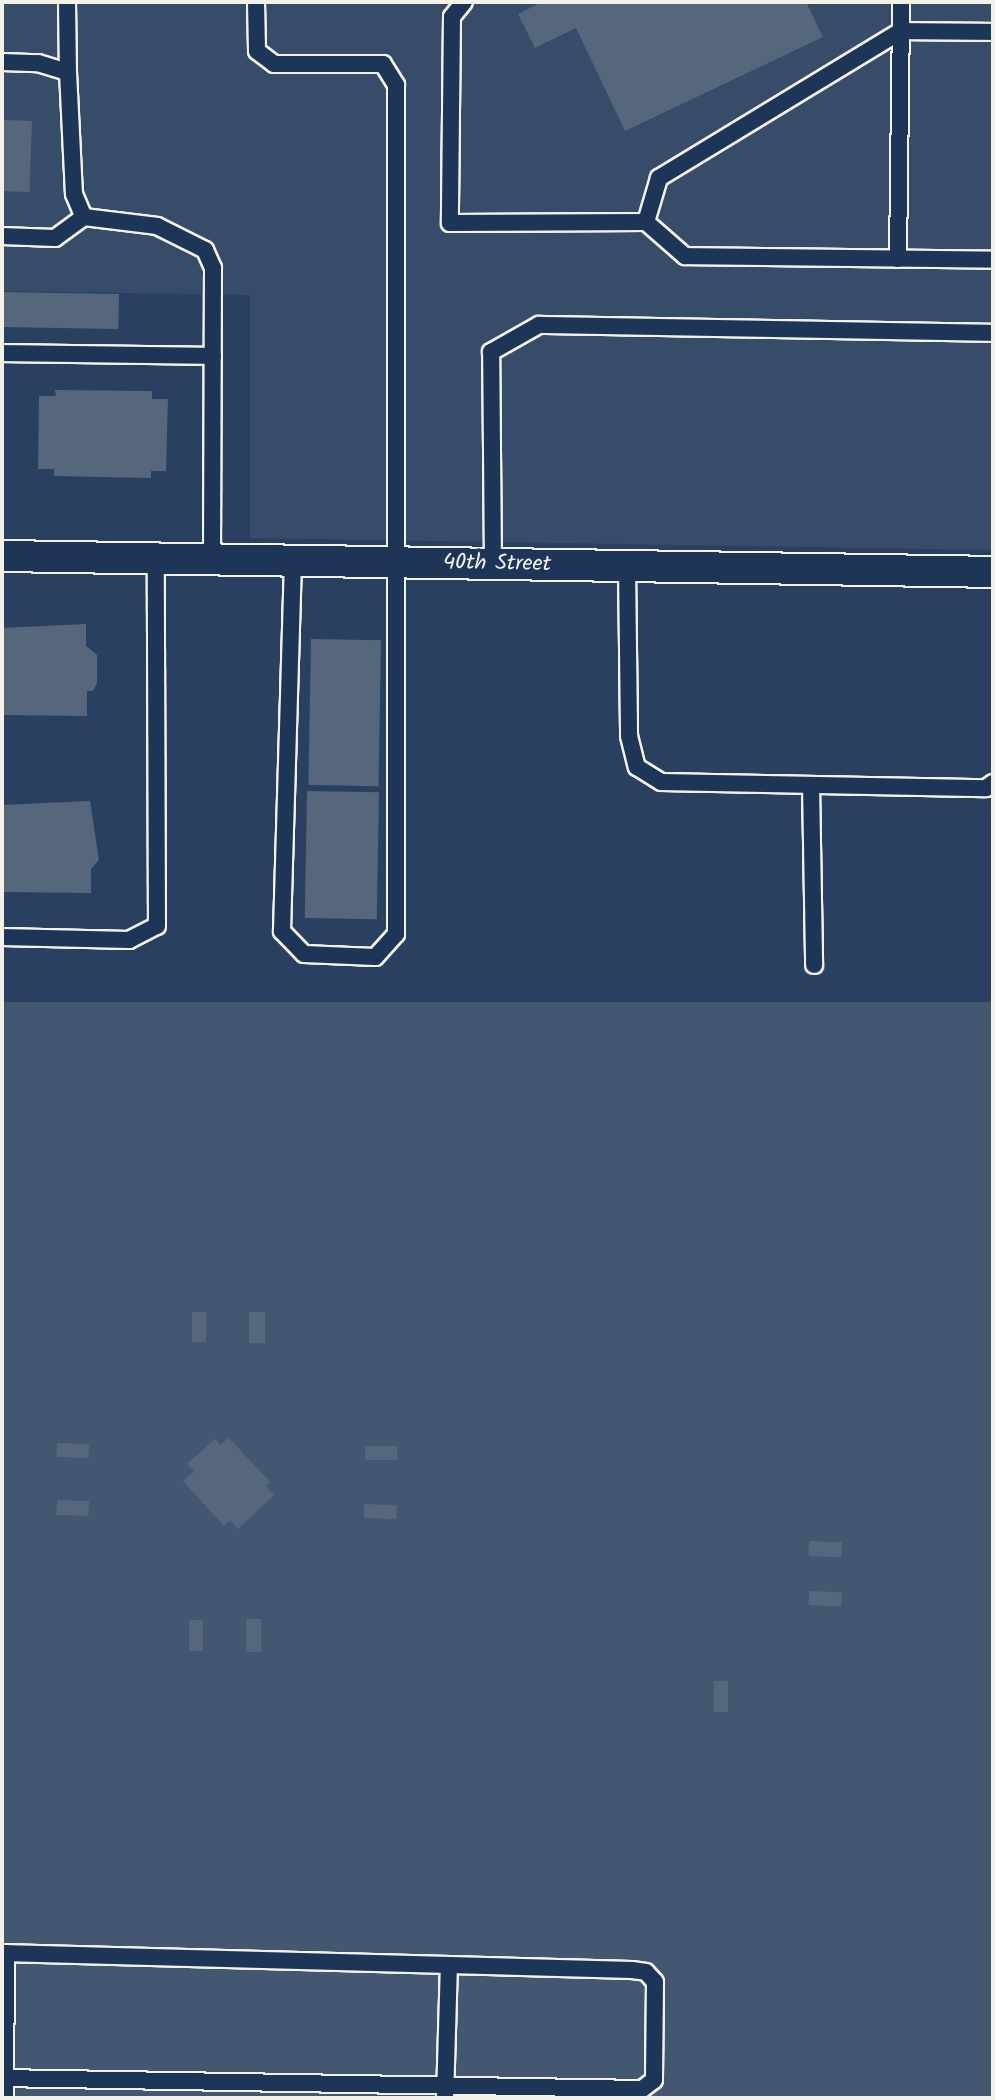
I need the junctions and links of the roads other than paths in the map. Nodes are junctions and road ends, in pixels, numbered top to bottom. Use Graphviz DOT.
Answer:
graph roads {
  1 [pos="67,2"];
  2 [pos="256,2"];
  3 [pos="464,2"];
  4 [pos="901,2"];
  5 [pos="901,31"];
  6 [pos="993,32"];
  7 [pos="2,62"];
  8 [pos="68,72"];
  9 [pos="84,217"];
  10 [pos="646,222"];
  11 [pos="2,236"];
  12 [pos="898,259"];
  13 [pos="993,260"];
  14 [pos="993,333"];
  15 [pos="2,353"];
  16 [pos="213,356"];
  17 [pos="2,556"];
  18 [pos="156,558"];
  19 [pos="212,559"];
  20 [pos="293,560"];
  21 [pos="394,562"];
  22 [pos="493,564"];
  23 [pos="627,566"];
  24 [pos="993,572"];
  25 [pos="993,783"];
  26 [pos="811,785"];
  27 [pos="2,937"];
  28 [pos="814,965"];
  29 [pos="4,1953"];
  30 [pos="449,1965"];
  31 [pos="4,2078"];
  32 [pos="446,2092"];
  33 [pos="5,2098"];
  1 -- 8 [label="lane"];
  2 -- 21 [label="lane"];
  3 -- 10 [label="lane"];
  4 -- 5 [label="lane"];
  5 -- 6 [label="lane"];
  5 -- 10 [label="lane"];
  5 -- 12 [label="lane"];
  7 -- 8 [label="lane"];
  8 -- 9 [label="lane"];
  9 -- 11 [label="lane"];
  9 -- 16 [label="lane"];
  10 -- 12 [label="lane"];
  12 -- 13 [label="lane"];
  14 -- 22 [label="lane"];
  15 -- 16 [label="lane"];
  16 -- 19 [label="lane"];
  17 -- 18 [label="street, 40th Street"];
  18 -- 19 [label="street, 40th Street"];
  18 -- 27 [label="lane"];
  19 -- 20 [label="street, 40th Street"];
  20 -- 21 [label="street, 40th Street"];
  20 -- 21 [label="lane"];
  21 -- 22 [label="street, 40th Street"];
  22 -- 23 [label="street, 40th Street"];
  23 -- 24 [label="street, 40th Street"];
  23 -- 26 [label="lane"];
  25 -- 26 [label="lane"];
  26 -- 28 [label="lane"];
  29 -- 30 [label="lane"];
  29 -- 31 [label="lane"];
  30 -- 32 [label="lane"];
  30 -- 32 [label="lane"];
  31 -- 32 [label="lane"];
  31 -- 33 [label="lane"];
}
